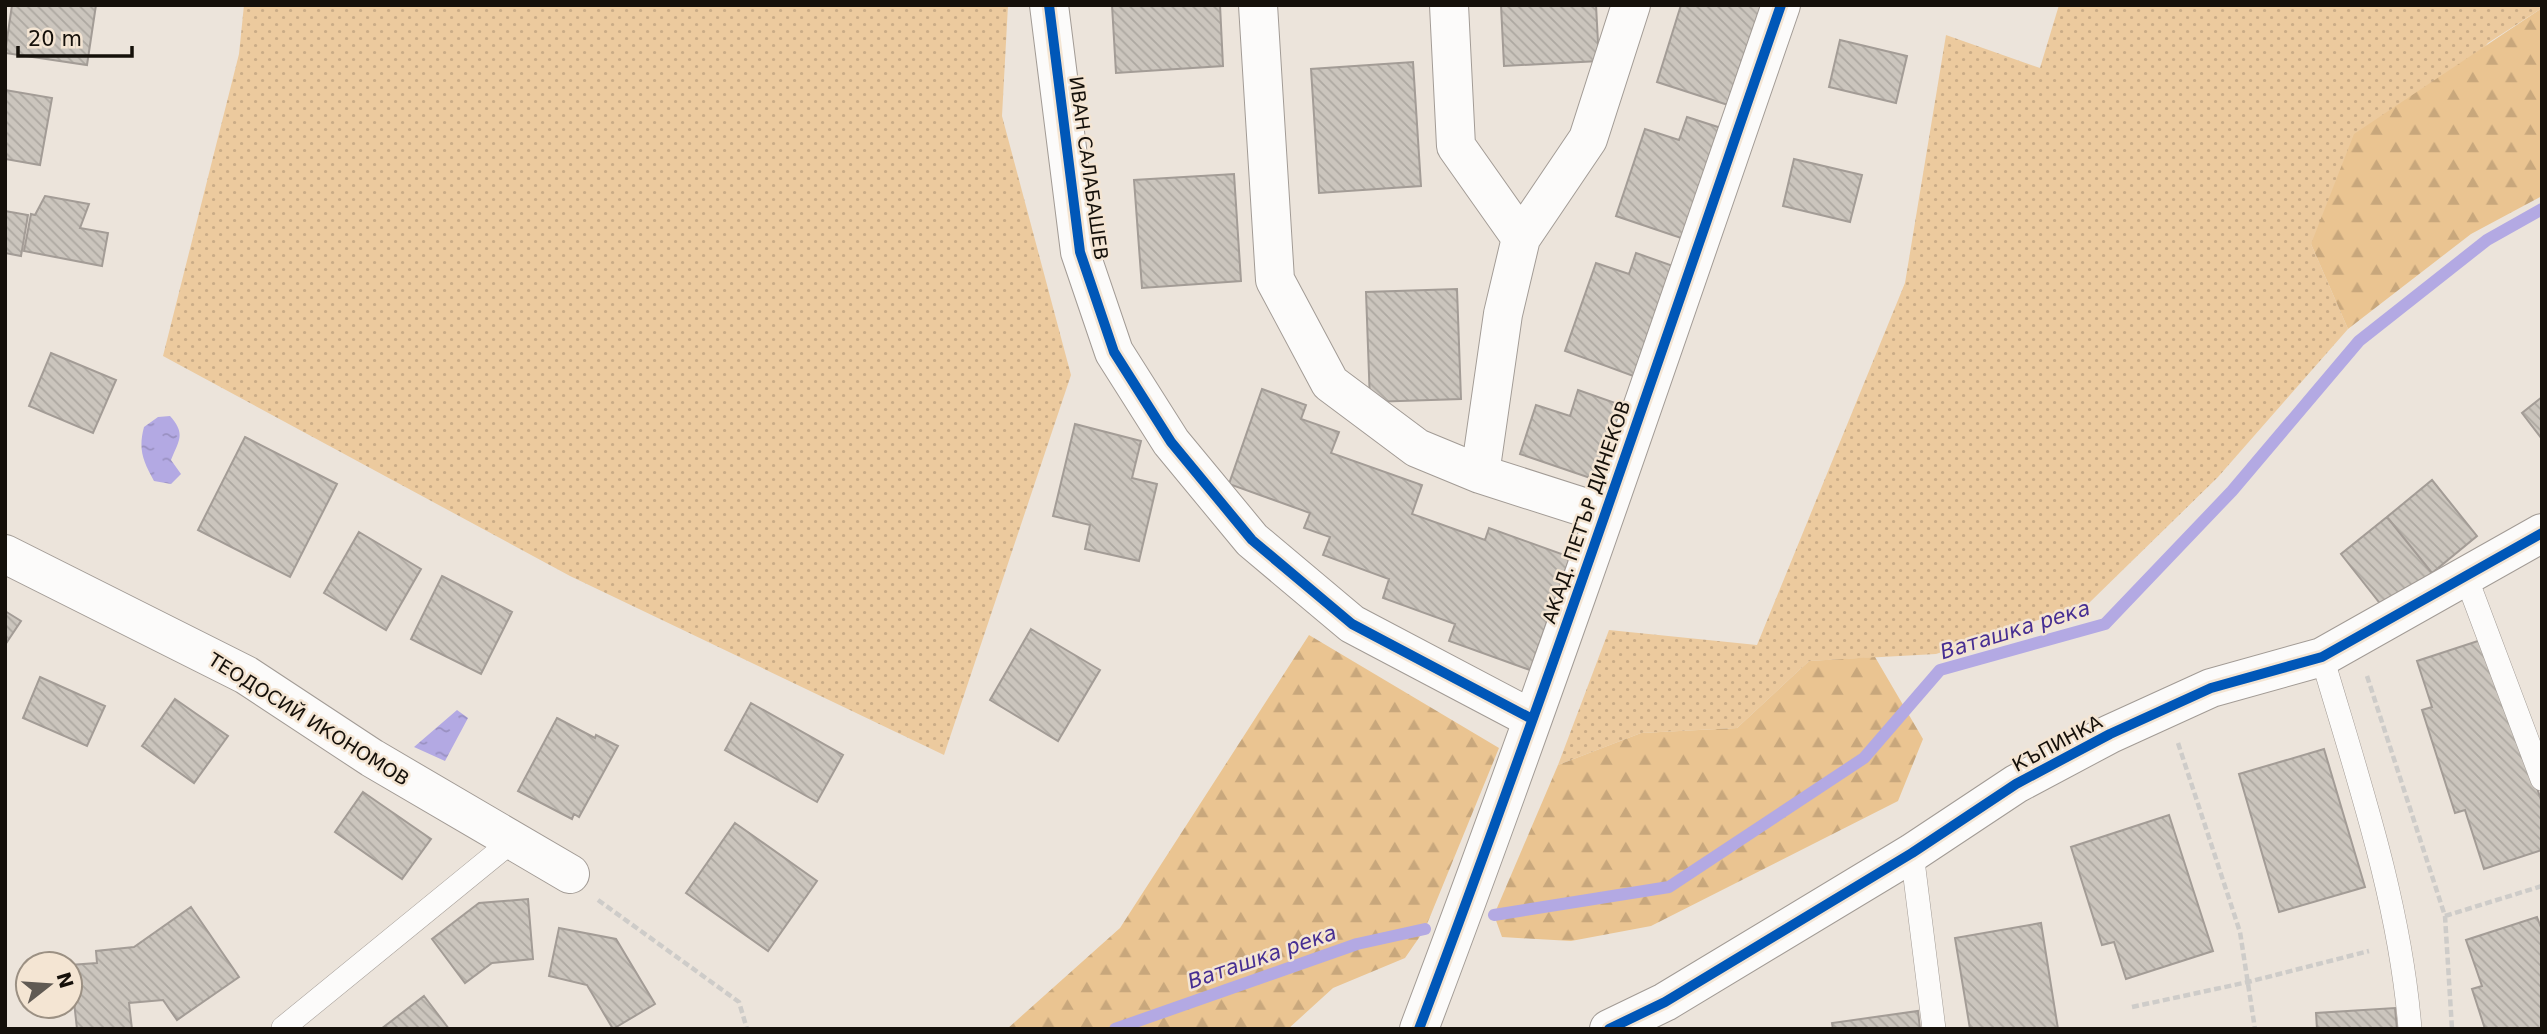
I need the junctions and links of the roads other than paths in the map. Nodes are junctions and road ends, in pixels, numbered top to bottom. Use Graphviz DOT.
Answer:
graph roads {
  1 [pos="1049,5"];
  2 [pos="1258,5"];
  3 [pos="1449,5"];
  4 [pos="1631,5"];
  5 [pos="1781,5"];
  6 [pos="1521,237"];
  7 [pos="1480,474"];
  8 [pos="1605,514"];
  9 [pos="2541,535"];
  10 [pos="5,554"];
  11 [pos="2466,578"];
  12 [pos="2322,657"];
  13 [pos="1532,719"];
  14 [pos="2542,779"];
  15 [pos="512,841"];
  16 [pos="1912,853"];
  17 [pos="570,874"];
  18 [pos="283,1028"];
  19 [pos="1419,1029"];
  20 [pos="1609,1029"];
  21 [pos="1934,1029"];
  22 [pos="2410,1029"];
  1 -- 13 [label="street, ИВАН САЛАБАШЕВ"];
  2 -- 7 [label="street"];
  3 -- 6 [label="street"];
  4 -- 6 [label="street"];
  5 -- 8 [label="street, АКАД. ПЕТЪР ДИНЕКОВ"];
  6 -- 7 [label="street"];
  7 -- 8 [label="street"];
  8 -- 13 [label="street, АКАД. ПЕТЪР ДИНЕКОВ"];
  9 -- 11 [label="street, КЪПИНКА"];
  10 -- 15 [label="street, ТЕОДОСИЙ ИКОНОМОВ"];
  11 -- 12 [label="street, КЪПИНКА"];
  11 -- 14 [label="lane"];
  12 -- 16 [label="street, КЪПИНКА"];
  12 -- 22 [label="lane"];
  13 -- 19 [label="street, АКАД. ПЕТЪР ДИНЕКОВ"];
  15 -- 17 [label="street, ТЕОДОСИЙ ИКОНОМОВ"];
  15 -- 18 [label="lane"];
  16 -- 20 [label="street, КЪПИНКА"];
  16 -- 21 [label="lane"];
}
